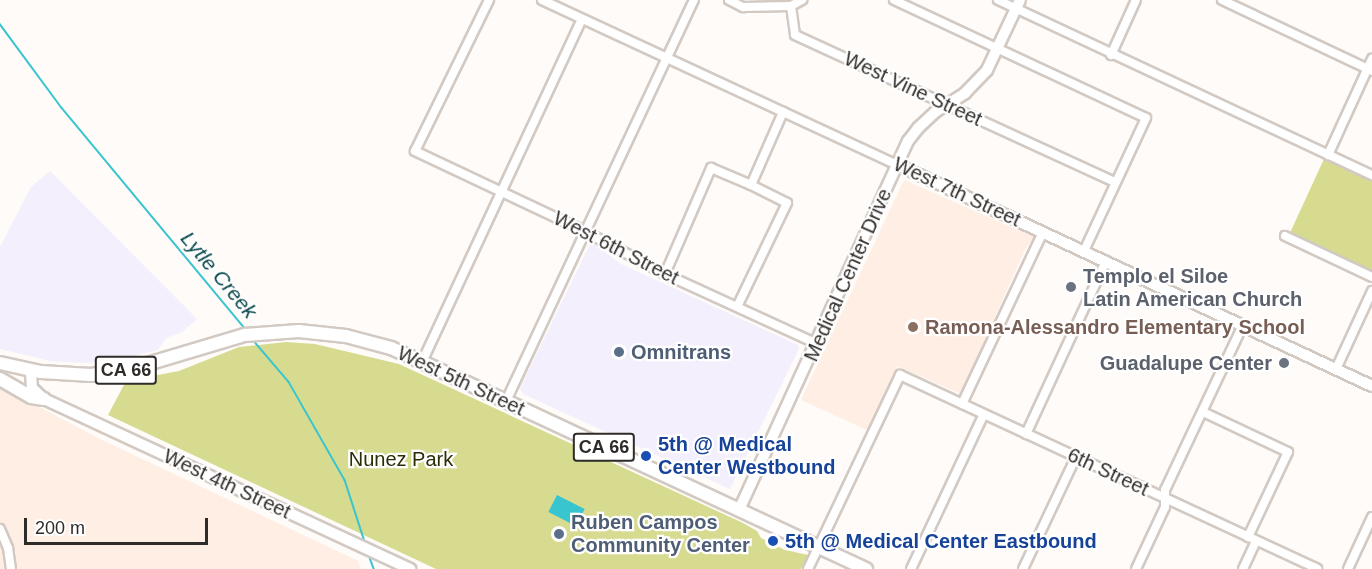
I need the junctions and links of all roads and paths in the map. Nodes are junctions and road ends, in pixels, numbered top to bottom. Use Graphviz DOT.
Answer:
graph roads {
  1 [pos="489,0"];
  2 [pos="542,0"];
  3 [pos="694,0"];
  4 [pos="729,0"];
  5 [pos="802,0"];
  6 [pos="894,0"];
  7 [pos="998,0"];
  8 [pos="1136,0"];
  9 [pos="1222,0"];
  10 [pos="1018,4"];
  11 [pos="791,6"];
  12 [pos="582,19"];
  13 [pos="996,49"];
  14 [pos="1111,55"];
  15 [pos="667,58"];
  16 [pos="1372,58"];
  17 [pos="1370,70"];
  18 [pos="946,105"];
  19 [pos="783,112"];
  20 [pos="1328,155"];
  21 [pos="898,165"];
  22 [pos="1372,175"];
  23 [pos="1114,182"];
  24 [pos="751,184"];
  25 [pos="502,192"];
  26 [pos="586,232"];
  27 [pos="1042,232"];
  28 [pos="1285,236"];
  29 [pos="1084,251"];
  30 [pos="1106,261"];
  31 [pos="665,274"];
  32 [pos="1372,277"];
  33 [pos="1372,291"];
  34 [pos="737,307"];
  35 [pos="1243,326"];
  36 [pos="817,344"];
  37 [pos="422,362"];
  38 [pos="0,363"];
  39 [pos="1336,369"];
  40 [pos="31,371"];
  41 [pos="0,379"];
  42 [pos="1372,386"];
  43 [pos="44,399"];
  44 [pos="506,401"];
  45 [pos="962,404"];
  46 [pos="1203,412"];
  47 [pos="984,414"];
  48 [pos="1026,434"];
  49 [pos="1076,457"];
  50 [pos="1165,499"];
  51 [pos="739,510"];
  52 [pos="1372,517"];
  53 [pos="0,529"];
  54 [pos="1252,539"];
  55 [pos="818,547"];
  56 [pos="10,569"];
  57 [pos="410,569"];
  58 [pos="808,569"];
  59 [pos="866,569"];
  60 [pos="911,569"];
  61 [pos="1023,569"];
  62 [pos="1136,569"];
  63 [pos="1243,569"];
  64 [pos="1317,569"];
  65 [pos="1348,569"];
  1 -- 25 [label="street, West 6th Street"];
  2 -- 12 [label="street, West 7th Street"];
  3 -- 15 [label="street"];
  4 -- 11 [label="street"];
  5 -- 11 [label="street"];
  6 -- 13 [label="street"];
  7 -- 10 [label="street"];
  8 -- 14 [label="street"];
  9 -- 17 [label="street"];
  10 -- 13 [label="street, Medical Center Drive"];
  10 -- 14 [label="street"];
  11 -- 18 [label="street, West Vine Street"];
  12 -- 15 [label="street, West 7th Street"];
  12 -- 25 [label="street"];
  13 -- 18 [label="street, Medical Center Drive"];
  13 -- 23 [label="street"];
  14 -- 20 [label="street"];
  15 -- 19 [label="street, West 7th Street"];
  15 -- 26 [label="street"];
  16 -- 17 [label="street"];
  17 -- 20 [label="street"];
  18 -- 21 [label="street, Medical Center Drive"];
  18 -- 23 [label="street, West Vine Street"];
  19 -- 21 [label="street, West 7th Street"];
  19 -- 24 [label="street"];
  20 -- 22 [label="street"];
  21 -- 27 [label="street, West 7th Street"];
  21 -- 36 [label="street, Medical Center Drive"];
  23 -- 29 [label="street"];
  24 -- 31 [label="street"];
  24 -- 34 [label="street"];
  25 -- 26 [label="street, West 6th Street"];
  25 -- 37 [label="street"];
  26 -- 31 [label="street, West 6th Street"];
  26 -- 44 [label="street"];
  27 -- 29 [label="street, West 7th Street"];
  27 -- 45 [label="street"];
  28 -- 32 [label="street"];
  29 -- 30 [label="street, West 7th Street"];
  30 -- 35 [label="street, West 7th Street"];
  30 -- 48 [label="street"];
  31 -- 34 [label="street, West 6th Street"];
  33 -- 39 [label="street"];
  34 -- 36 [label="street, West 6th Street"];
  35 -- 39 [label="street, West 7th Street"];
  35 -- 46 [label="street"];
  36 -- 51 [label="street, Medical Center Drive"];
  37 -- 40 [label="main road, West 5th Street / CA 66"];
  37 -- 44 [label="main road, West 5th Street / CA 66"];
  38 -- 40 [label="main road, CA 66"];
  39 -- 42 [label="street, West 7th Street"];
  40 -- 43 [label="street"];
  41 -- 43 [label="main road"];
  43 -- 57 [label="street, West 4th Street"];
  44 -- 51 [label="main road, West 5th Street / CA 66"];
  45 -- 47 [label="street, 6th Street"];
  45 -- 55 [label="street, 6th Street"];
  46 -- 50 [label="street"];
  46 -- 54 [label="street"];
  47 -- 48 [label="street, 6th Street"];
  47 -- 60 [label="street"];
  48 -- 49 [label="street, 6th Street"];
  49 -- 50 [label="street, 6th Street"];
  49 -- 61 [label="street"];
  50 -- 54 [label="street, 6th Street"];
  50 -- 62 [label="street"];
  51 -- 55 [label="main road, West 5th Street / CA 66"];
  52 -- 65 [label="street"];
  53 -- 56 [label="street"];
  54 -- 63 [label="street"];
  54 -- 64 [label="street, 6th Street"];
  55 -- 58 [label="street"];
  55 -- 59 [label="main road, West 5th Street / CA 66"];
}
